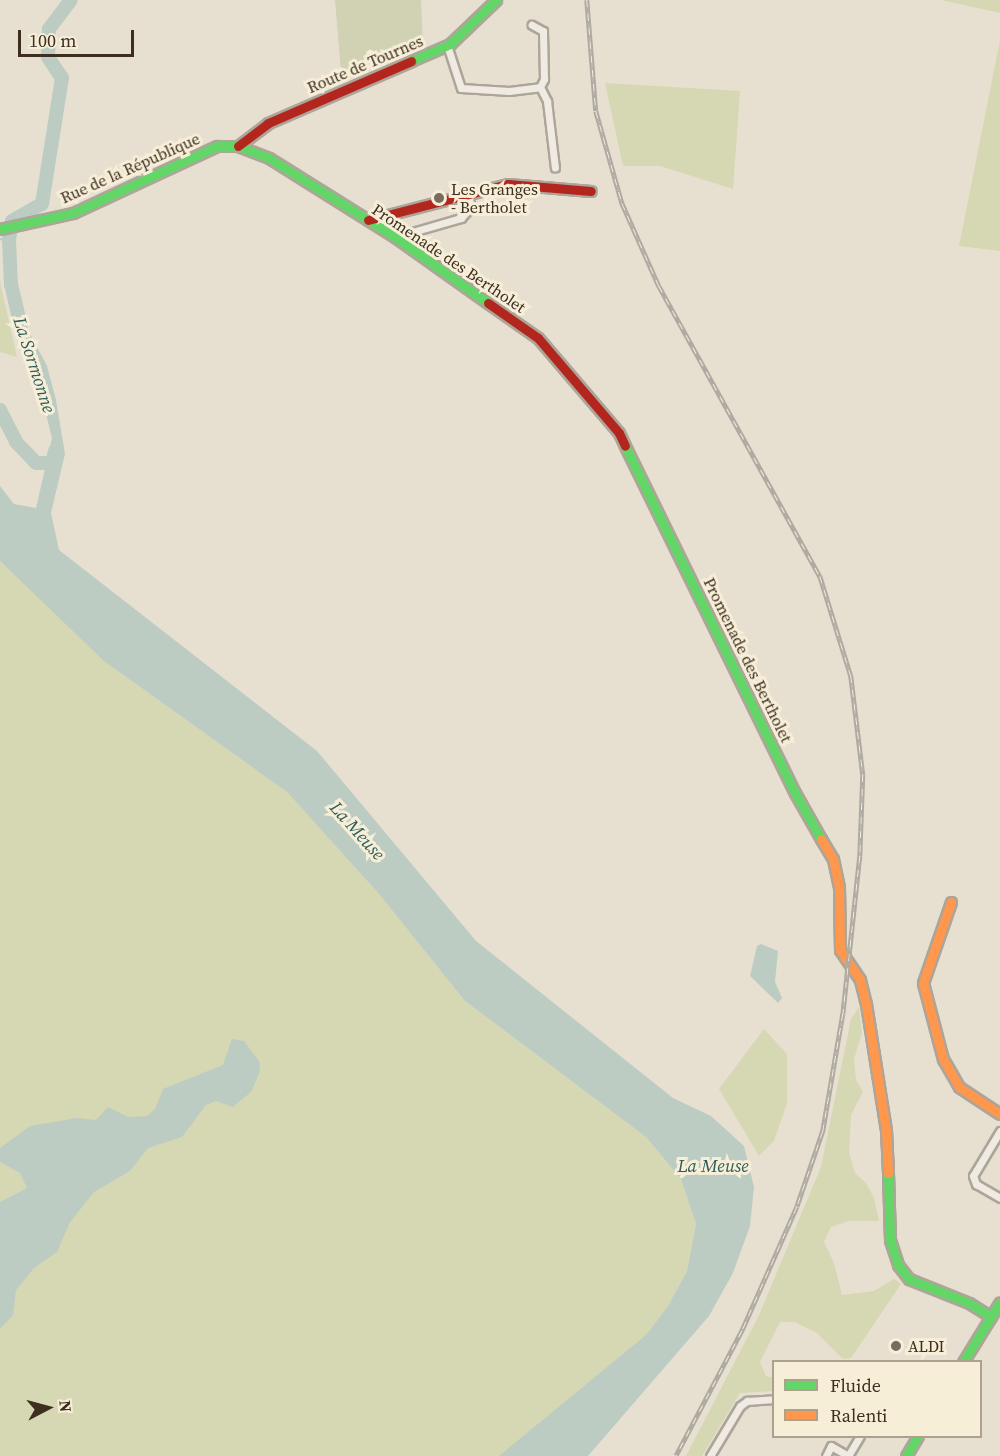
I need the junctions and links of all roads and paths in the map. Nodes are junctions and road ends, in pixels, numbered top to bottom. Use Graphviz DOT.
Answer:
graph roads {
  1 [pos="496,0"];
  2 [pos="532,25"];
  3 [pos="447,45"];
  4 [pos="540,87"];
  5 [pos="238,146"];
  6 [pos="555,168"];
  7 [pos="591,191"];
  8 [pos="469,194"];
  9 [pos="368,220"];
  10 [pos="0,229"];
  11 [pos="395,237"];
  12 [pos="951,902"];
  13 [pos="1000,1114"];
  14 [pos="1000,1131"];
  15 [pos="1000,1198"];
  16 [pos="1000,1302"];
  17 [pos="991,1317"];
  18 [pos="964,1360"];
  19 [pos="772,1399"];
  20 [pos="859,1438"];
  21 [pos="917,1438"];
  22 [pos="710,1456"];
  23 [pos="826,1456"];
  24 [pos="848,1456"];
  25 [pos="906,1456"];
  1 -- 3 [label="street, Route de Tournes"];
  2 -- 4 [label="street"];
  3 -- 4 [label="street"];
  3 -- 5 [label="street, Route de Tournes"];
  4 -- 6 [label="street"];
  5 -- 9 [label="street, Promenade des Bertholet"];
  5 -- 10 [label="street, Rue de la République"];
  7 -- 8 [label="street"];
  8 -- 9 [label="street"];
  8 -- 11 [label="street"];
  9 -- 11 [label="street, Promenade des Bertholet"];
  11 -- 17 [label="street, Promenade des Bertholet"];
  12 -- 13 [label="street"];
  14 -- 15 [label="street"];
  16 -- 17 [label="street"];
  17 -- 18 [label="street"];
  19 -- 22 [label="street"];
  20 -- 24 [label="street"];
  21 -- 25 [label="street"];
  23 -- 24 [label="street"];
}
